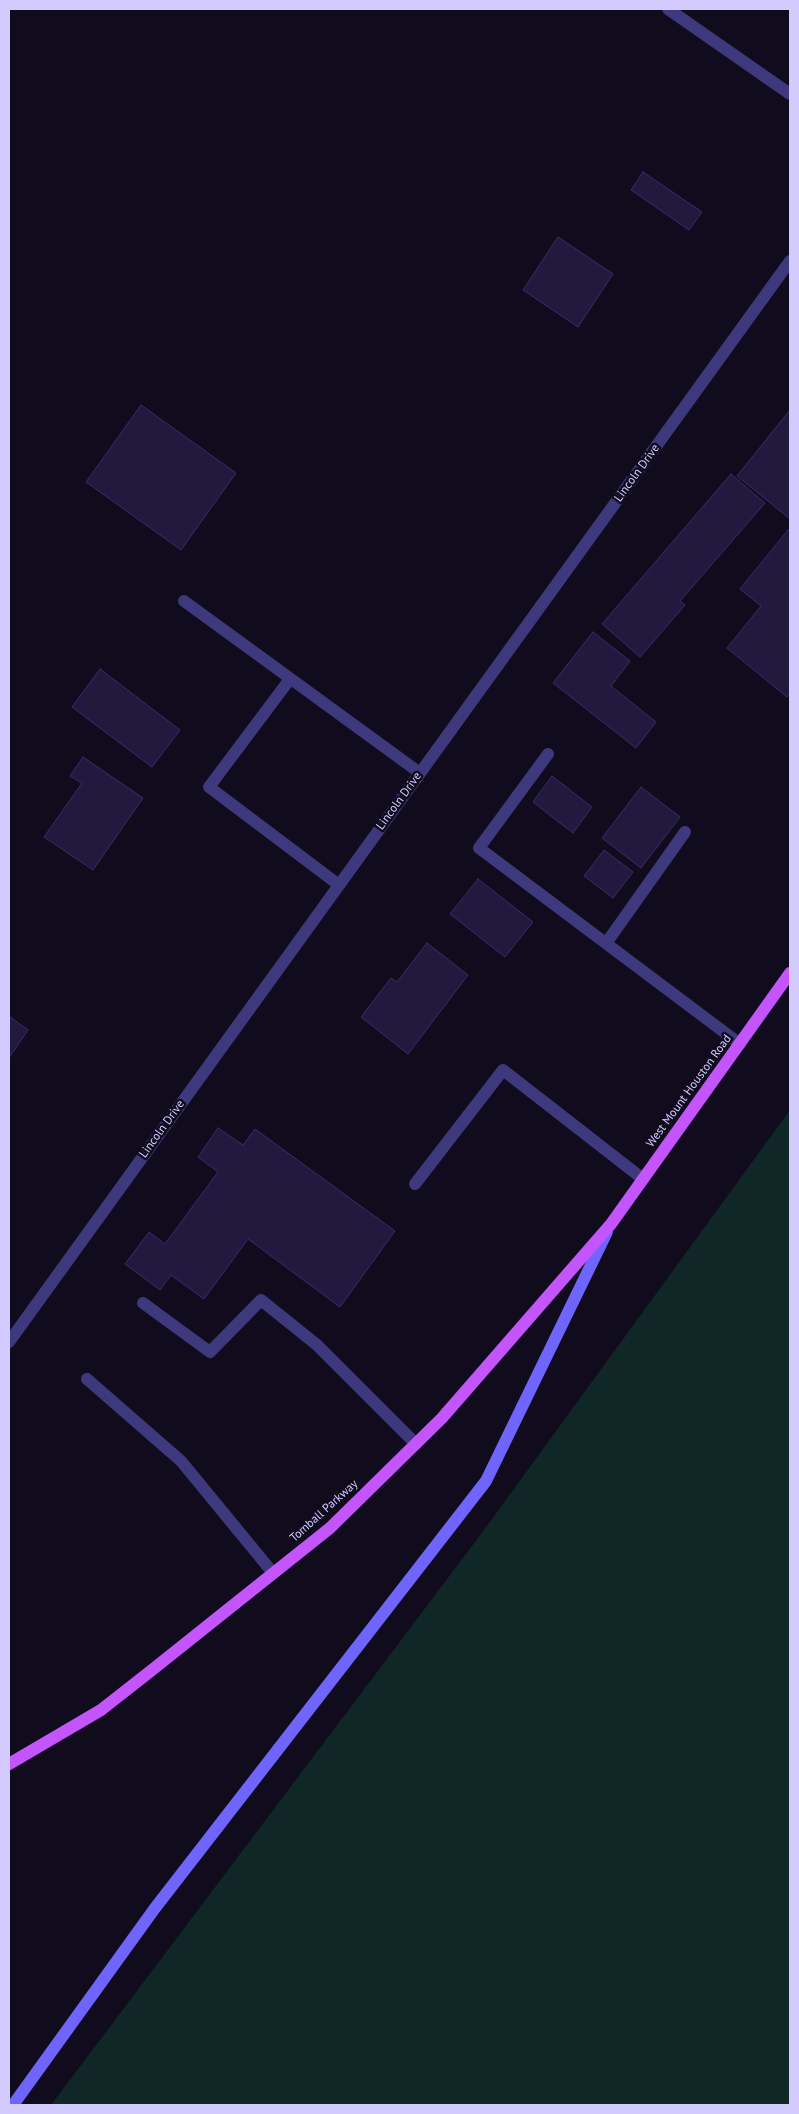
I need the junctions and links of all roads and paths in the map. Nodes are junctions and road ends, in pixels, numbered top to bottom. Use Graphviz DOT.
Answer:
graph roads {
  1 [pos="668,9"];
  2 [pos="790,94"];
  3 [pos="790,261"];
  4 [pos="184,601"];
  5 [pos="290,679"];
  6 [pos="548,754"];
  7 [pos="420,773"];
  8 [pos="685,832"];
  9 [pos="339,885"];
  10 [pos="607,942"];
  11 [pos="790,973"];
  12 [pos="740,1044"];
  13 [pos="643,1178"];
  14 [pos="415,1184"];
  15 [pos="611,1224"];
  16 [pos="143,1303"];
  17 [pos="9,1342"];
  18 [pos="87,1379"];
  19 [pos="416,1444"];
  20 [pos="273,1573"];
  21 [pos="9,1764"];
  22 [pos="13,2105"];
  1 -- 2 [label="street"];
  3 -- 7 [label="street, Lincoln Drive"];
  4 -- 5 [label="street"];
  5 -- 7 [label="street"];
  5 -- 9 [label="street"];
  6 -- 10 [label="street"];
  7 -- 9 [label="street, Lincoln Drive"];
  8 -- 10 [label="street"];
  9 -- 17 [label="street, Lincoln Drive"];
  10 -- 12 [label="street"];
  11 -- 12 [label="main road, West Mount Houston Road"];
  12 -- 13 [label="main road, West Mount Houston Road"];
  13 -- 14 [label="street"];
  13 -- 15 [label="main road, West Mount Houston Road"];
  15 -- 19 [label="main road, Tomball Parkway"];
  15 -- 22 [label="main road"];
  16 -- 19 [label="street"];
  18 -- 20 [label="street"];
  19 -- 20 [label="main road, Tomball Parkway"];
  20 -- 21 [label="main road, Tomball Parkway"];
}
